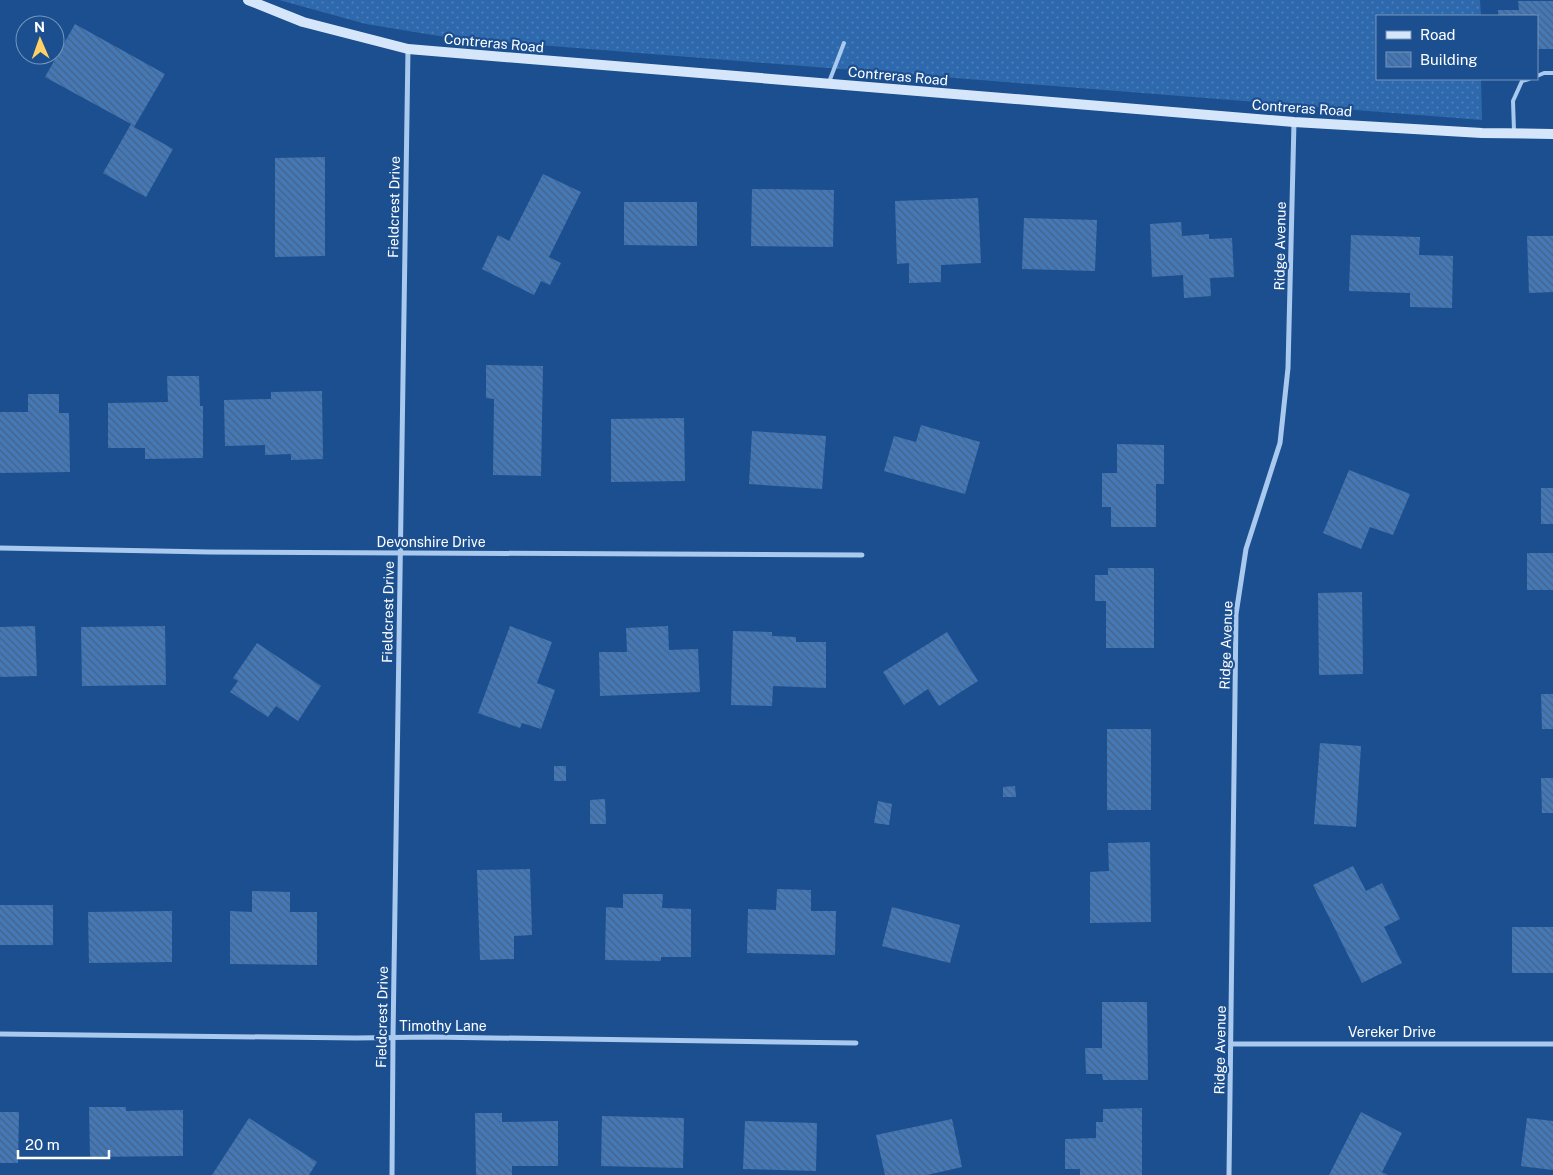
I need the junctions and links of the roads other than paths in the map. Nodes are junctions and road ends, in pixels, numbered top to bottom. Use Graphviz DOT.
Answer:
graph roads {
  1 [pos="248,0"];
  2 [pos="844,43"];
  3 [pos="408,49"];
  4 [pos="1553,73"];
  5 [pos="1538,76"];
  6 [pos="1526,80"];
  7 [pos="828,84"];
  8 [pos="1294,122"];
  9 [pos="1514,134"];
  10 [pos="1553,134"];
  11 [pos="0,548"];
  12 [pos="400,553"];
  13 [pos="862,555"];
  14 [pos="0,1034"];
  15 [pos="393,1037"];
  16 [pos="856,1043"];
  17 [pos="1232,1044"];
  18 [pos="1553,1044"];
  19 [pos="392,1175"];
  20 [pos="1229,1175"];
  1 -- 3 [label="street, Contreras Road"];
  2 -- 7 [label="lane"];
  3 -- 7 [label="street, Contreras Road"];
  3 -- 12 [label="street, Fieldcrest Drive"];
  4 -- 5 [label="lane"];
  6 -- 9 [label="lane"];
  7 -- 8 [label="street, Contreras Road"];
  8 -- 9 [label="street, Contreras Road"];
  8 -- 17 [label="street, Ridge Avenue"];
  9 -- 10 [label="street, Contreras Road"];
  11 -- 12 [label="street, Devonshire Drive"];
  12 -- 13 [label="street, Devonshire Drive"];
  12 -- 15 [label="street, Fieldcrest Drive"];
  14 -- 15 [label="street, Timothy Lane"];
  15 -- 16 [label="street, Timothy Lane"];
  15 -- 19 [label="street, Fieldcrest Drive"];
  17 -- 18 [label="street, Vereker Drive"];
  17 -- 20 [label="street, Ridge Avenue"];
}
